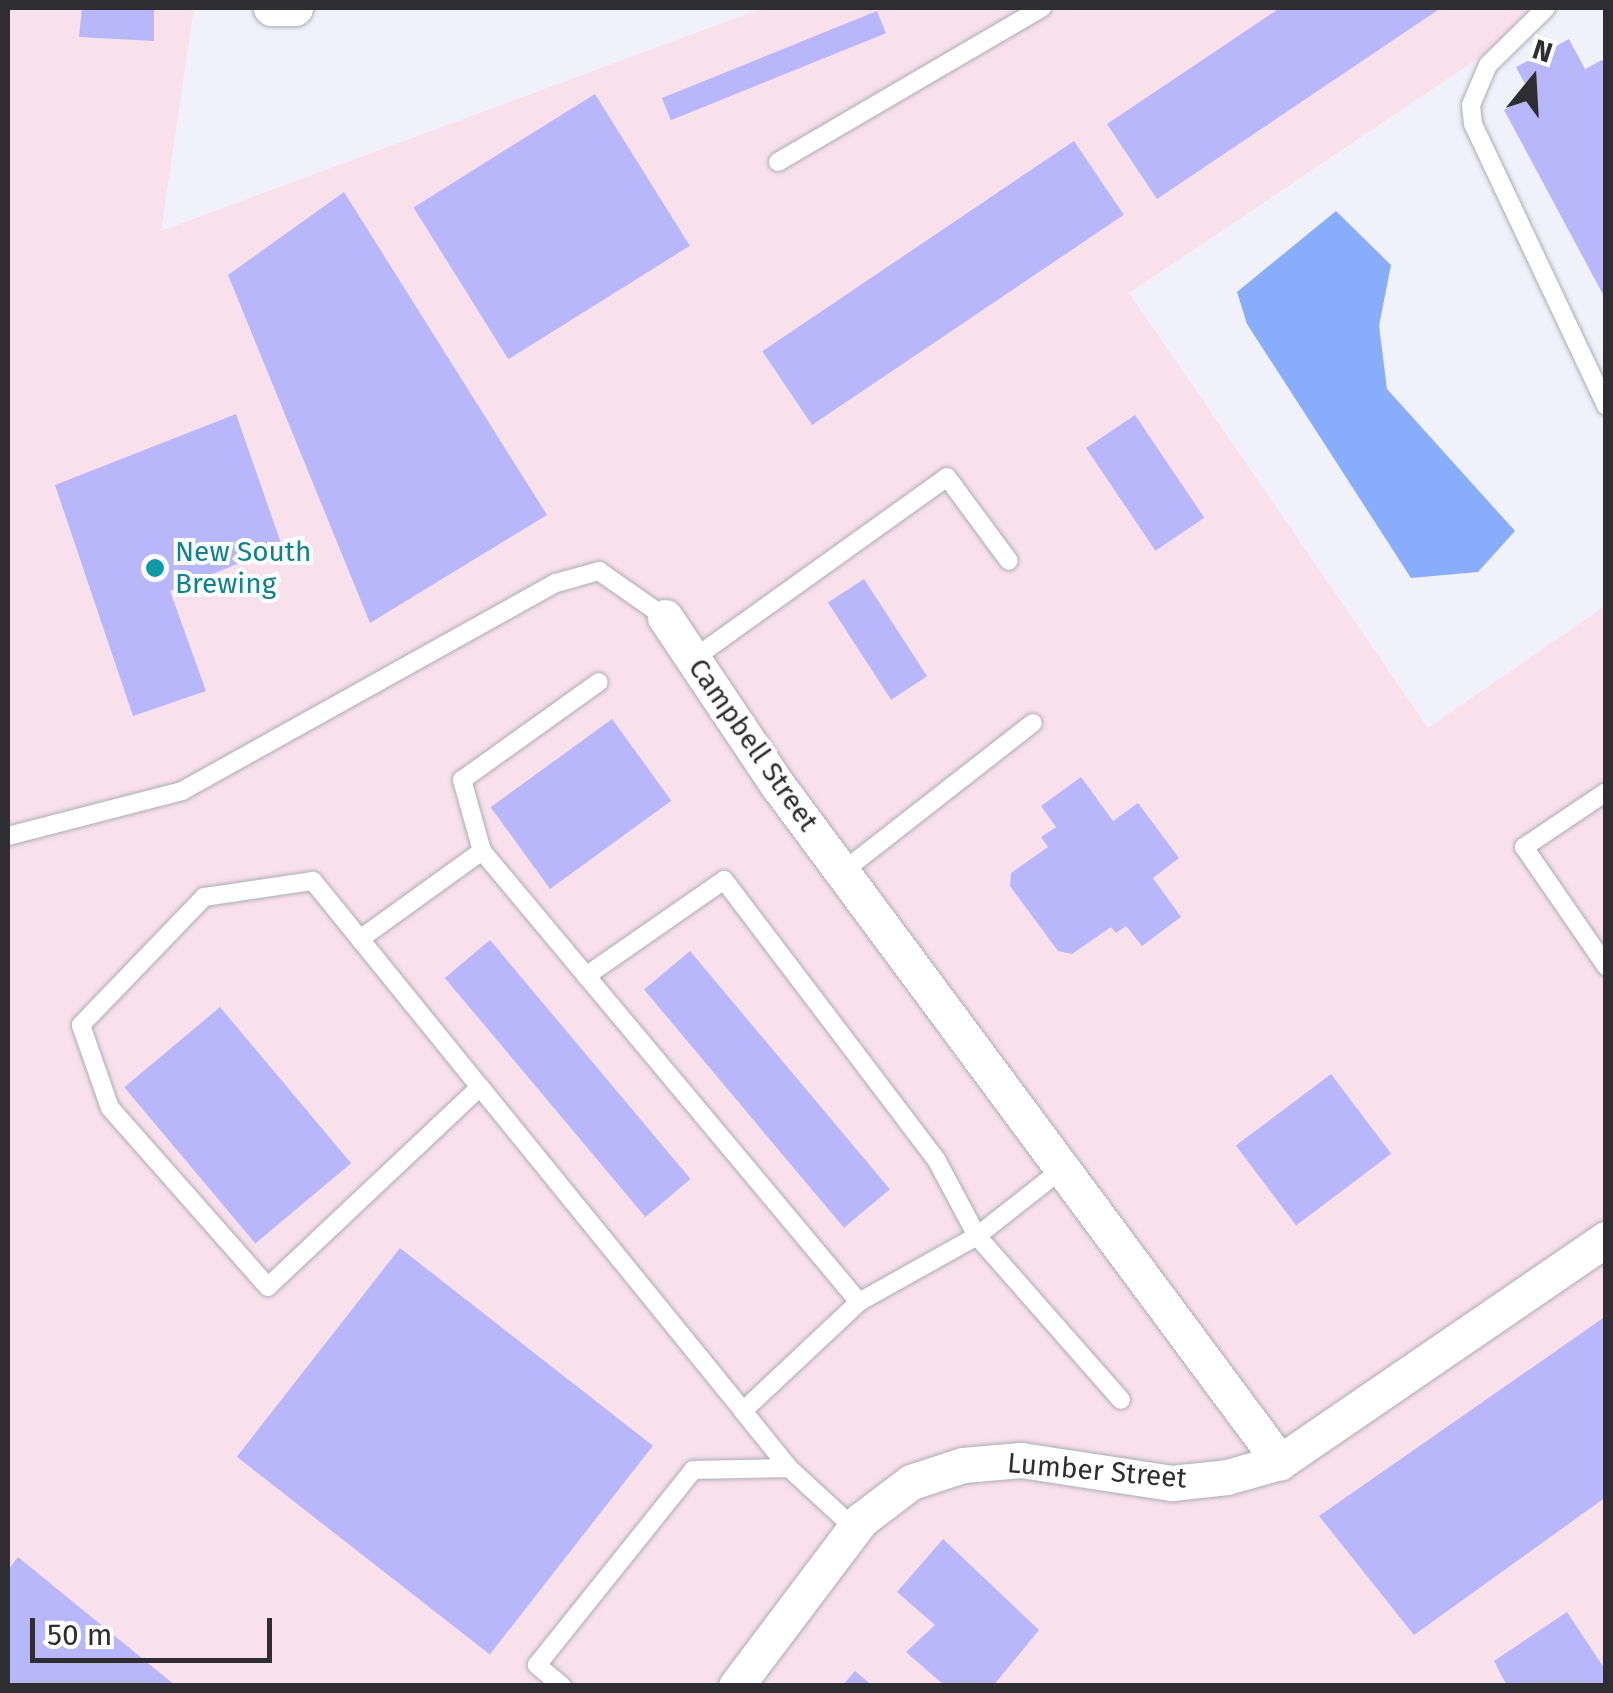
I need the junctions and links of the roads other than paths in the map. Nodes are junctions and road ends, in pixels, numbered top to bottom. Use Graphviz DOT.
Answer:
graph roads {
  1 [pos="271,8"];
  2 [pos="295,8"];
  3 [pos="1042,8"];
  4 [pos="1546,8"];
  5 [pos="778,162"];
  6 [pos="1606,406"];
  7 [pos="1009,561"];
  8 [pos="665,617"];
  9 [pos="692,659"];
  10 [pos="599,682"];
  11 [pos="1034,723"];
  12 [pos="1606,792"];
  13 [pos="8,836"];
  14 [pos="482,851"];
  15 [pos="842,872"];
  16 [pos="360,939"];
  17 [pos="1606,966"];
  18 [pos="586,976"];
  19 [pos="480,1087"];
  20 [pos="1062,1168"];
  21 [pos="976,1236"];
  22 [pos="1606,1239"];
  23 [pos="860,1302"];
  24 [pos="1120,1400"];
  25 [pos="742,1411"];
  26 [pos="1280,1462"];
  27 [pos="790,1468"];
  28 [pos="854,1528"];
  29 [pos="562,1686"];
  30 [pos="736,1686"];
  1 -- 2 [label="street"];
  3 -- 5 [label="lane"];
  4 -- 6 [label="lane"];
  7 -- 9 [label="lane"];
  8 -- 9 [label="street, Campbell Street"];
  8 -- 13 [label="lane, Campbell Street"];
  9 -- 15 [label="street, Campbell Street"];
  10 -- 14 [label="lane"];
  11 -- 15 [label="lane"];
  12 -- 17 [label="lane"];
  14 -- 16 [label="lane"];
  14 -- 18 [label="lane"];
  15 -- 20 [label="street, Campbell Street"];
  16 -- 19 [label="lane"];
  16 -- 19 [label="lane"];
  18 -- 21 [label="lane"];
  18 -- 23 [label="lane"];
  19 -- 25 [label="lane"];
  20 -- 21 [label="lane"];
  20 -- 26 [label="street, Campbell Street"];
  21 -- 23 [label="lane"];
  21 -- 24 [label="lane"];
  22 -- 26 [label="street, Lumber Street"];
  23 -- 25 [label="lane"];
  25 -- 27 [label="lane"];
  26 -- 28 [label="street, Lumber Street"];
  27 -- 28 [label="lane"];
  27 -- 29 [label="lane"];
  28 -- 30 [label="street, Lumber Street"];
}
